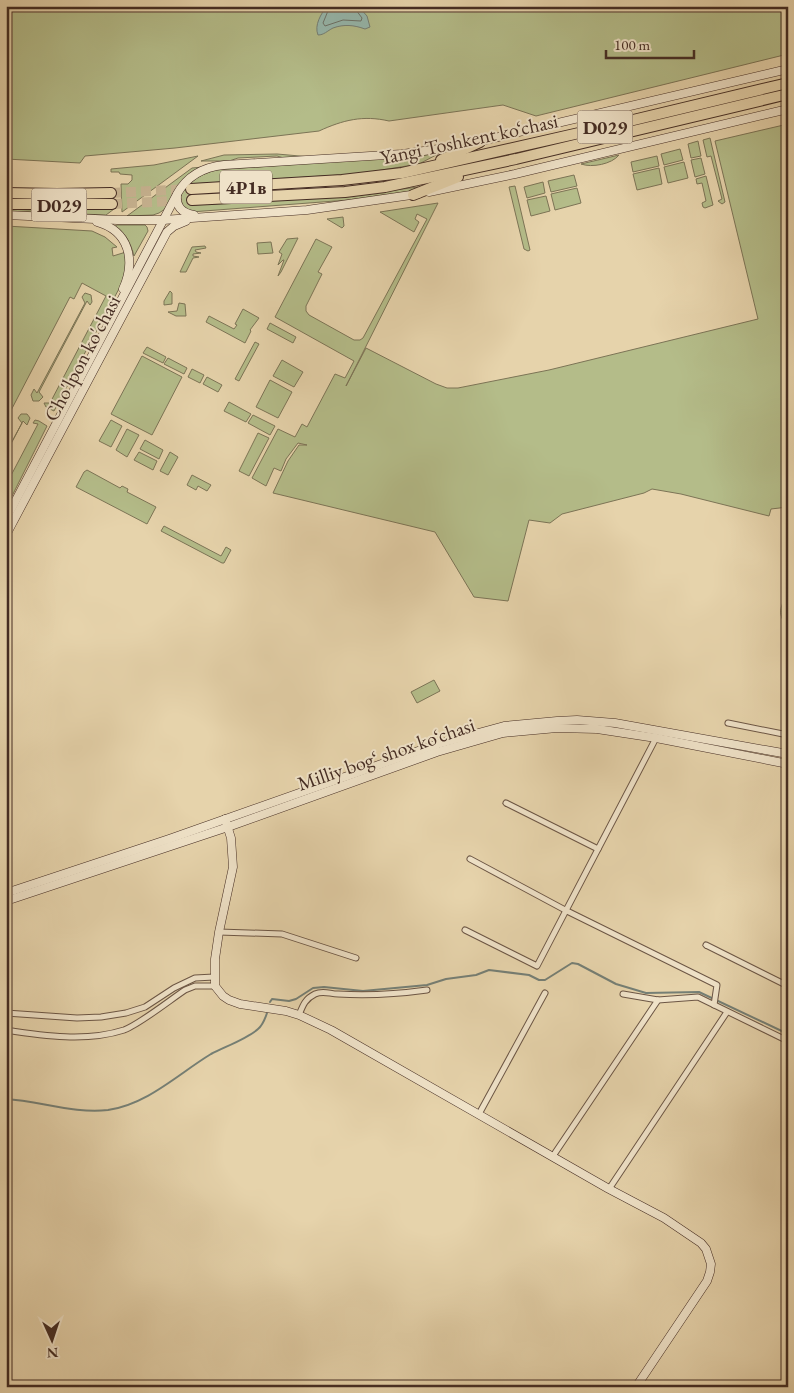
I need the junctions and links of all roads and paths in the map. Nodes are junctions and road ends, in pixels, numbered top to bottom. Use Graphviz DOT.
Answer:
graph roads {
  1 [pos="788,69"];
  2 [pos="788,83"];
  3 [pos="788,94"];
  4 [pos="788,109"];
  5 [pos="480,142"];
  6 [pos="485,166"];
  7 [pos="424,174"];
  8 [pos="301,184"];
  9 [pos="6,193"];
  10 [pos="111,193"];
  11 [pos="177,194"];
  12 [pos="191,195"];
  13 [pos="413,195"];
  14 [pos="6,204"];
  15 [pos="112,204"];
  16 [pos="6,215"];
  17 [pos="203,217"];
  18 [pos="78,218"];
  19 [pos="163,220"];
  20 [pos="102,338"];
  21 [pos="6,519"];
  22 [pos="6,535"];
  23 [pos="728,723"];
  24 [pos="788,735"];
  25 [pos="656,738"];
  26 [pos="750,746"];
  27 [pos="788,754"];
  28 [pos="748,756"];
  29 [pos="788,764"];
  30 [pos="506,803"];
  31 [pos="226,823"];
  32 [pos="598,849"];
  33 [pos="470,859"];
  34 [pos="61,879"];
  35 [pos="6,893"];
  36 [pos="6,901"];
  37 [pos="567,911"];
  38 [pos="465,930"];
  39 [pos="219,932"];
  40 [pos="706,945"];
  41 [pos="356,958"];
  42 [pos="214,977"];
  43 [pos="215,986"];
  44 [pos="788,986"];
  45 [pos="427,990"];
  46 [pos="545,993"];
  47 [pos="623,994"];
  48 [pos="658,1000"];
  49 [pos="714,1002"];
  50 [pos="727,1012"];
  51 [pos="6,1013"];
  52 [pos="300,1015"];
  53 [pos="6,1030"];
  54 [pos="788,1041"];
  55 [pos="479,1114"];
  56 [pos="553,1156"];
  57 [pos="609,1189"];
  58 [pos="636,1387"];
  1 -- 5 [label="main road, Cho'lpon ko'chasi"];
  2 -- 7 [label="highway, Yangi Toshkent ko‘chasi / D029"];
  3 -- 6 [label="highway, Yangi Toshkent ko‘chasi / D029"];
  4 -- 13 [label="main road"];
  5 -- 7 [label="highway"];
  5 -- 11 [label="main road, Cho'lpon ko'chasi"];
  6 -- 7 [label="highway"];
  6 -- 13 [label="highway"];
  7 -- 8 [label="highway, Yangi Toshkent ko‘chasi / D029"];
  7 -- 12 [label="highway, Yangi Toshkent ko‘chasi / D029"];
  8 -- 12 [label="highway, 4Р1в"];
  9 -- 10 [label="highway, D029"];
  11 -- 17 [label="main road"];
  11 -- 19 [label="main road, Cho'lpon ko'chasi"];
  13 -- 17 [label="main road"];
  14 -- 15 [label="highway, D029"];
  16 -- 18 [label="main road"];
  17 -- 19 [label="main road"];
  17 -- 22 [label="main road, Cho'lpon ko'chasi"];
  18 -- 19 [label="main road"];
  18 -- 20 [label="main road"];
  19 -- 20 [label="main road, Cho'lpon ko'chasi"];
  20 -- 21 [label="main road, Cho'lpon ko'chasi"];
  23 -- 24 [label="street"];
  25 -- 28 [label="main road, Milliy bog‘ shox ko‘chasi"];
  25 -- 31 [label="main road, Milliy bog‘ shox ko‘chasi"];
  25 -- 32 [label="street"];
  26 -- 27 [label="main road, Milliy bog‘ shox ko‘chasi"];
  26 -- 28 [label="main road"];
  26 -- 31 [label="main road, Milliy bog‘ shox ko‘chasi"];
  28 -- 29 [label="main road, Milliy bog‘ shox ko‘chasi"];
  30 -- 32 [label="street"];
  31 -- 34 [label="main road, Milliy bog‘ shox ko‘chasi"];
  31 -- 39 [label="main road"];
  32 -- 37 [label="street"];
  33 -- 37 [label="street"];
  34 -- 35 [label="main road, Milliy bog‘ shox ko‘chasi"];
  34 -- 36 [label="main road, Milliy bog‘ shox ko‘chasi"];
  37 -- 38 [label="street"];
  37 -- 49 [label="street"];
  39 -- 41 [label="street"];
  39 -- 42 [label="main road"];
  40 -- 44 [label="street"];
  42 -- 43 [label="main road"];
  42 -- 51 [label="street"];
  43 -- 52 [label="main road"];
  43 -- 53 [label="street"];
  45 -- 52 [label="street"];
  46 -- 55 [label="street"];
  47 -- 48 [label="street"];
  48 -- 49 [label="street"];
  48 -- 56 [label="street"];
  49 -- 50 [label="street"];
  50 -- 54 [label="street"];
  50 -- 57 [label="street"];
  52 -- 55 [label="main road"];
  55 -- 56 [label="main road"];
  56 -- 57 [label="main road"];
  57 -- 58 [label="main road"];
}
